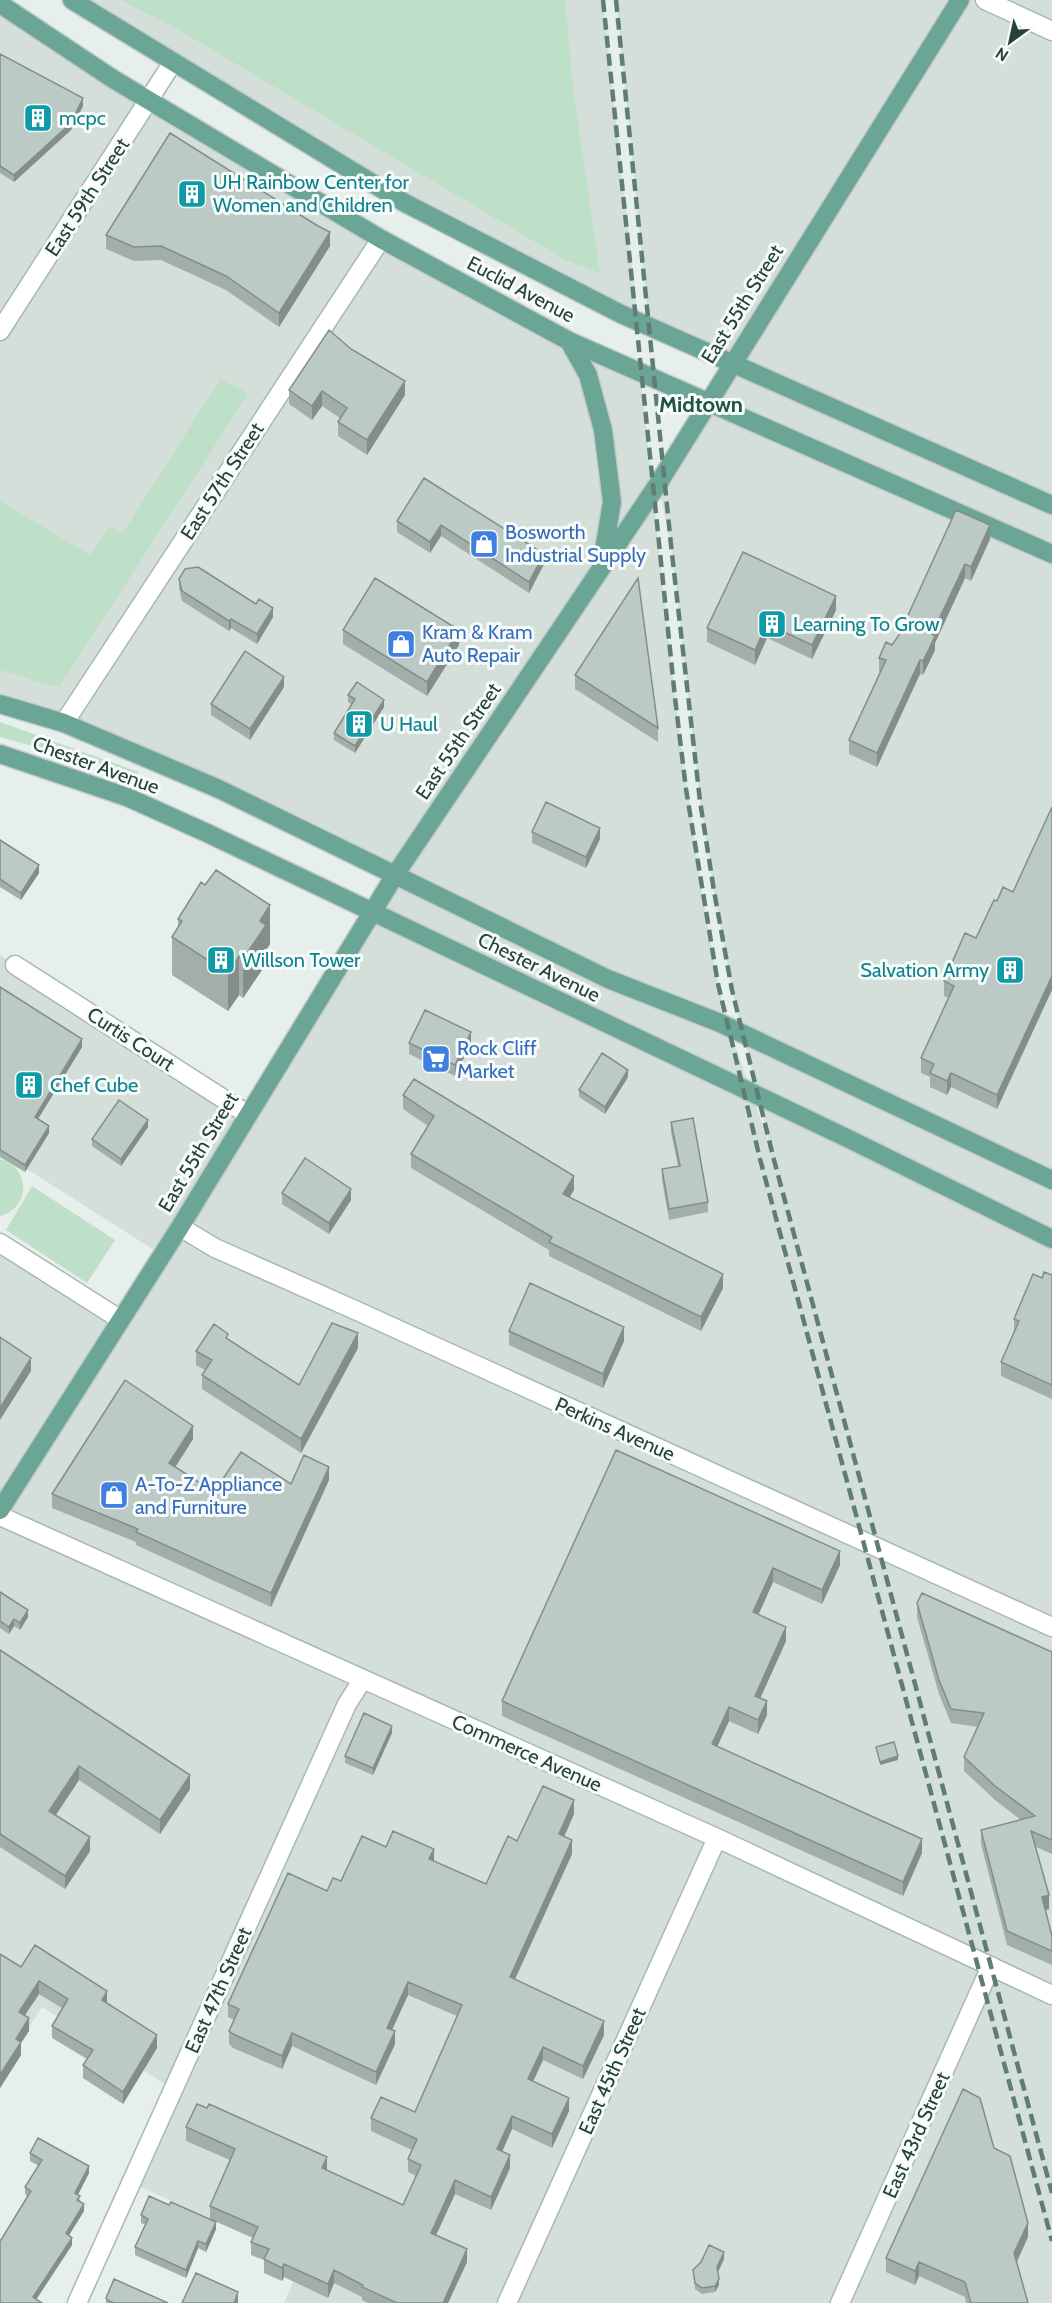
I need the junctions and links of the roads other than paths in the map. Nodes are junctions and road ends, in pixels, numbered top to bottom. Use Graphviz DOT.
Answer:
graph roads {
  1 [pos="72,0"];
  2 [pos="960,0"];
  3 [pos="985,0"];
  4 [pos="0,4"];
  5 [pos="1052,31"];
  6 [pos="173,62"];
  7 [pos="149,100"];
  8 [pos="381,239"];
  9 [pos="0,331"];
  10 [pos="569,341"];
  11 [pos="732,364"];
  12 [pos="709,402"];
  13 [pos="1052,505"];
  14 [pos="1052,554"];
  15 [pos="602,568"];
  16 [pos="0,704"];
  17 [pos="64,723"];
  18 [pos="0,754"];
  19 [pos="395,875"];
  20 [pos="372,912"];
  21 [pos="15,965"];
  22 [pos="247,1114"];
  23 [pos="1052,1180"];
  24 [pos="180,1227"];
  25 [pos="1052,1239"];
  26 [pos="0,1243"];
  27 [pos="121,1320"];
  28 [pos="0,1510"];
  29 [pos="0,1516"];
  30 [pos="1052,1628"];
  31 [pos="363,1679"];
  32 [pos="717,1838"];
  33 [pos="991,1966"];
  34 [pos="1052,1995"];
  35 [pos="77,2303"];
  36 [pos="507,2303"];
  37 [pos="840,2303"];
  1 -- 6 [label="main road, Euclid Avenue"];
  2 -- 11 [label="main road, East 55th Street"];
  3 -- 5 [label="street"];
  4 -- 7 [label="main road, Euclid Avenue"];
  6 -- 7 [label="street, East 59th Street"];
  6 -- 11 [label="main road, Euclid Avenue"];
  7 -- 8 [label="main road, Euclid Avenue"];
  7 -- 9 [label="street, East 59th Street"];
  8 -- 10 [label="main road, Euclid Avenue"];
  8 -- 17 [label="street, East 57th Street"];
  10 -- 12 [label="main road, Euclid Avenue"];
  10 -- 15 [label="main road"];
  11 -- 12 [label="main road, East 55th Street"];
  11 -- 13 [label="main road, Euclid Avenue"];
  12 -- 14 [label="main road, Euclid Avenue"];
  12 -- 15 [label="main road, East 55th Street"];
  15 -- 19 [label="main road, East 55th Street"];
  16 -- 17 [label="main road, Chester Avenue"];
  17 -- 19 [label="main road, Chester Avenue"];
  18 -- 20 [label="main road, Chester Avenue"];
  19 -- 20 [label="main road, East 55th Street"];
  19 -- 23 [label="main road, Chester Avenue"];
  20 -- 22 [label="main road, East 55th Street"];
  20 -- 25 [label="main road, Chester Avenue"];
  21 -- 22 [label="street, Curtis Court"];
  22 -- 24 [label="main road, East 55th Street"];
  24 -- 27 [label="main road, East 55th Street"];
  24 -- 30 [label="street, Perkins Avenue"];
  26 -- 27 [label="street"];
  27 -- 28 [label="main road, East 55th Street"];
  29 -- 31 [label="street, Commerce Avenue"];
  31 -- 32 [label="street, Commerce Avenue"];
  31 -- 35 [label="street, East 47th Street"];
  32 -- 33 [label="street, Commerce Avenue"];
  32 -- 36 [label="street, East 45th Street"];
  33 -- 34 [label="street, Commerce Avenue"];
  33 -- 37 [label="street, East 43rd Street"];
}
